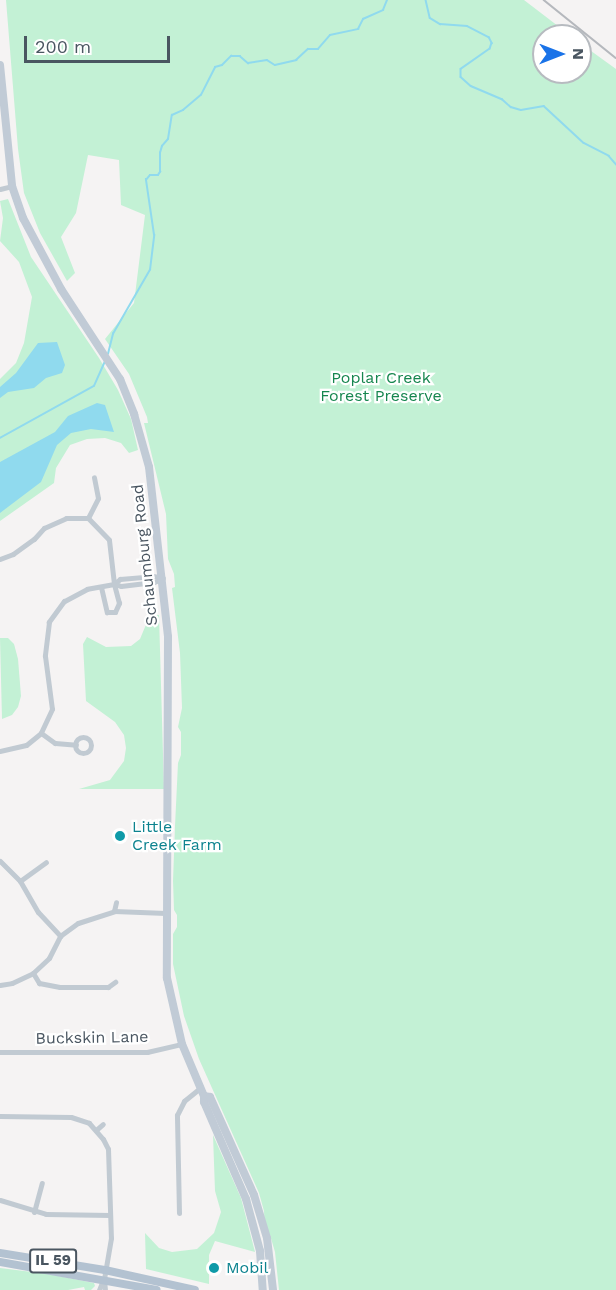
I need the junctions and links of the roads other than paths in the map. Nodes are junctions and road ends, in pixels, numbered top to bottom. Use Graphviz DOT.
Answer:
graph roads {
  1 [pos="0,65"];
  2 [pos="12,186"];
  3 [pos="0,189"];
  4 [pos="94,477"];
  5 [pos="88,518"];
  6 [pos="0,559"];
  7 [pos="163,578"];
  8 [pos="114,584"];
  9 [pos="101,587"];
  10 [pos="41,734"];
  11 [pos="75,746"];
  12 [pos="0,751"];
  13 [pos="0,861"];
  14 [pos="46,862"];
  15 [pos="20,880"];
  16 [pos="116,902"];
  17 [pos="114,911"];
  18 [pos="166,913"];
  19 [pos="60,936"];
  20 [pos="33,973"];
  21 [pos="115,982"];
  22 [pos="0,985"];
  23 [pos="182,1044"];
  24 [pos="0,1052"];
  25 [pos="202,1092"];
  26 [pos="0,1116"];
  27 [pos="103,1124"];
  28 [pos="96,1130"];
  29 [pos="42,1183"];
  30 [pos="0,1200"];
  31 [pos="34,1212"];
  32 [pos="179,1213"];
  33 [pos="110,1215"];
  34 [pos="0,1253"];
  35 [pos="0,1262"];
  36 [pos="105,1274"];
  37 [pos="99,1290"];
  38 [pos="105,1290"];
  39 [pos="157,1290"];
  40 [pos="195,1290"];
  41 [pos="263,1290"];
  42 [pos="273,1290"];
  1 -- 2 [label="main road, Schaumburg Road"];
  2 -- 3 [label="street"];
  2 -- 7 [label="main road, Schaumburg Road"];
  4 -- 5 [label="street"];
  5 -- 6 [label="street"];
  5 -- 8 [label="street"];
  7 -- 8 [label="street"];
  7 -- 18 [label="main road, Schaumburg Road"];
  8 -- 9 [label="street"];
  8 -- 9 [label="street"];
  9 -- 10 [label="street"];
  10 -- 11 [label="street"];
  10 -- 12 [label="street"];
  13 -- 15 [label="street"];
  14 -- 15 [label="street"];
  15 -- 19 [label="street"];
  16 -- 17 [label="street"];
  17 -- 18 [label="street"];
  17 -- 19 [label="street"];
  18 -- 23 [label="main road, Schaumburg Road"];
  19 -- 20 [label="street"];
  20 -- 21 [label="street"];
  20 -- 22 [label="street"];
  23 -- 24 [label="street, Buckskin Lane"];
  23 -- 25 [label="main road, Schaumburg Road"];
  25 -- 32 [label="street"];
  25 -- 41 [label="main road"];
  25 -- 42 [label="main road"];
  26 -- 28 [label="street"];
  27 -- 28 [label="street"];
  28 -- 33 [label="street"];
  29 -- 31 [label="street"];
  30 -- 31 [label="street"];
  31 -- 33 [label="street"];
  33 -- 36 [label="street"];
  34 -- 36 [label="main road, IL 59"];
  35 -- 36 [label="main road, IL 59"];
  36 -- 37 [label="street"];
  36 -- 38 [label="street"];
  36 -- 39 [label="main road, IL 59"];
  36 -- 40 [label="main road, IL 59"];
}
